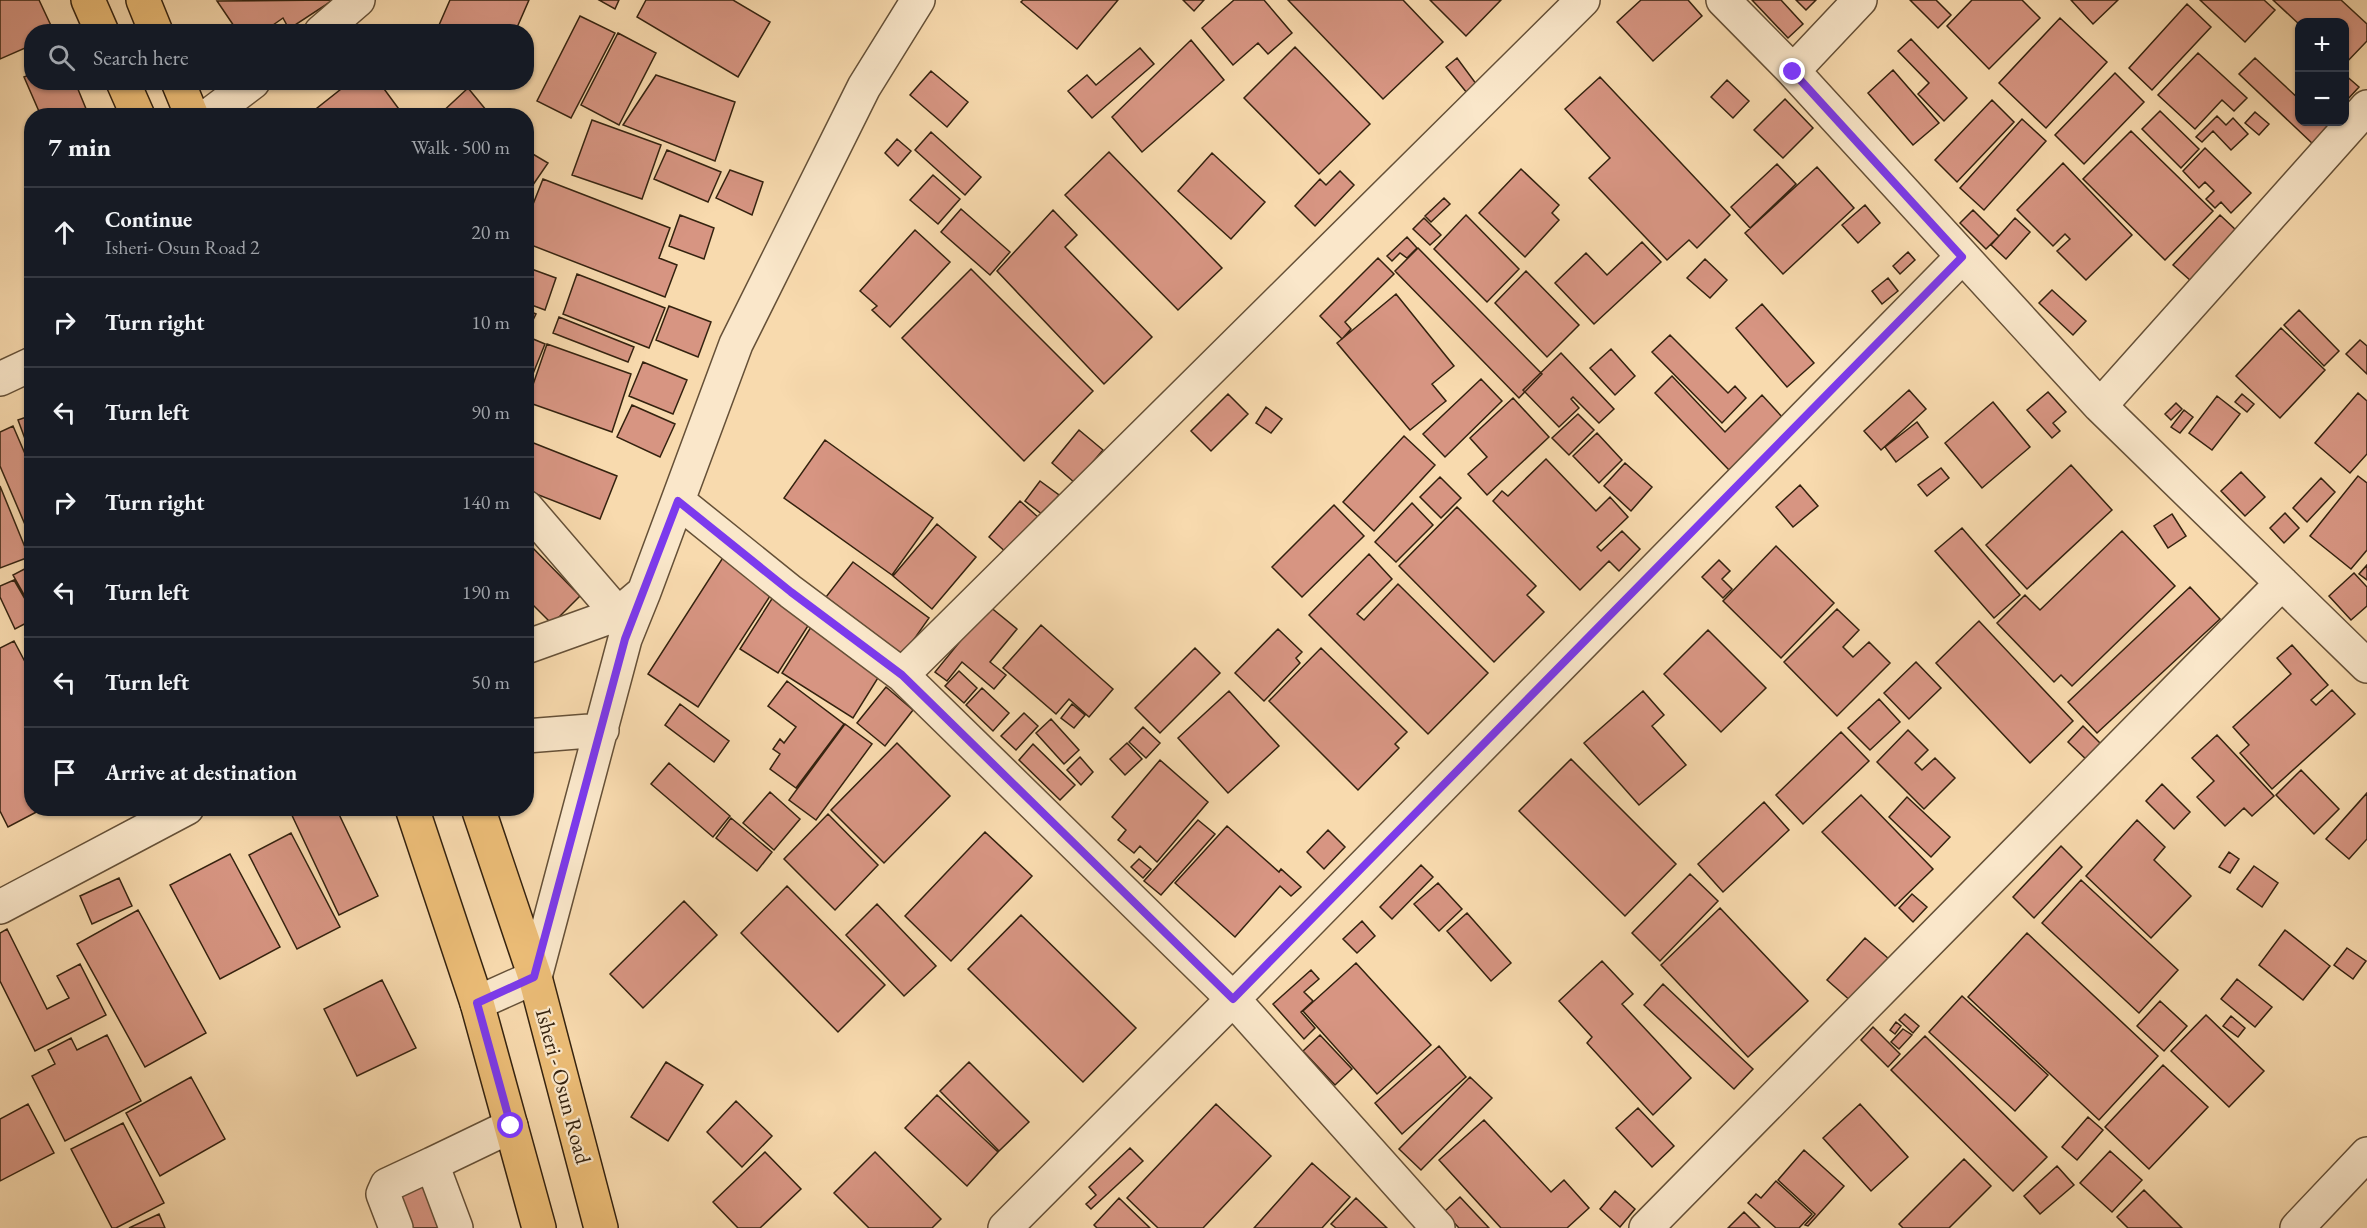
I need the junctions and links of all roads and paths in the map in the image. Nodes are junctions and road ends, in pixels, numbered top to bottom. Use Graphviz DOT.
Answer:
graph roads {
  1 [pos="88,0"];
  2 [pos="143,0"];
  3 [pos="358,0"];
  4 [pos="918,0"];
  5 [pos="1583,0"];
  6 [pos="1723,0"];
  7 [pos="1860,0"];
  8 [pos="98,24"];
  9 [pos="153,24"];
  10 [pos="330,24"];
  11 [pos="1793,72"];
  12 [pos="127,90"];
  13 [pos="181,90"];
  14 [pos="242,90"];
  15 [pos="2367,107"];
  16 [pos="134,108"];
  17 [pos="189,108"];
  18 [pos="219,108"];
  19 [pos="1962,257"];
  20 [pos="24,368"];
  21 [pos="0,379"];
  22 [pos="2100,406"];
  23 [pos="678,501"];
  24 [pos="534,516"];
  25 [pos="2282,583"];
  26 [pos="645,592"];
  27 [pos="618,614"];
  28 [pos="534,644"];
  29 [pos="2367,666"];
  30 [pos="902,675"];
  31 [pos="602,730"];
  32 [pos="534,735"];
  33 [pos="173,816"];
  34 [pos="415,816"];
  35 [pos="481,816"];
  36 [pos="0,908"];
  37 [pos="534,977"];
  38 [pos="1233,999"];
  39 [pos="477,1003"];
  40 [pos="511,1126"];
  41 [pos="2367,1154"];
  42 [pos="432,1164"];
  43 [pos="396,1228"];
  44 [pos="456,1228"];
  45 [pos="538,1228"];
  46 [pos="601,1228"];
  47 [pos="1005,1228"];
  48 [pos="1438,1228"];
  49 [pos="1646,1228"];
  50 [pos="2297,1228"];
  1 -- 8 [label="main road"];
  2 -- 9 [label="main road"];
  3 -- 10 [label="street"];
  4 -- 23 [label="street"];
  5 -- 30 [label="street"];
  6 -- 11 [label="street"];
  7 -- 11 [label="street"];
  11 -- 19 [label="street"];
  12 -- 16 [label="main road"];
  13 -- 17 [label="main road"];
  14 -- 18 [label="street"];
  15 -- 22 [label="street"];
  19 -- 22 [label="street"];
  19 -- 38 [label="street"];
  20 -- 21 [label="street"];
  22 -- 25 [label="street"];
  23 -- 26 [label="street"];
  23 -- 30 [label="street"];
  24 -- 27 [label="street"];
  25 -- 29 [label="street"];
  25 -- 49 [label="street"];
  26 -- 27 [label="street"];
  26 -- 31 [label="street"];
  27 -- 28 [label="street"];
  30 -- 38 [label="street"];
  31 -- 32 [label="street"];
  31 -- 37 [label="street"];
  33 -- 36 [label="street"];
  34 -- 39 [label="main road"];
  35 -- 37 [label="main road, Isheri - Osun Road"];
  37 -- 39 [label="street"];
  37 -- 46 [label="main road, Isheri - Osun Road"];
  38 -- 47 [label="street"];
  38 -- 48 [label="street"];
  39 -- 40 [label="main road"];
  40 -- 42 [label="street"];
  40 -- 45 [label="main road"];
  41 -- 50 [label="street"];
  42 -- 43 [label="street"];
  42 -- 44 [label="street"];
}
